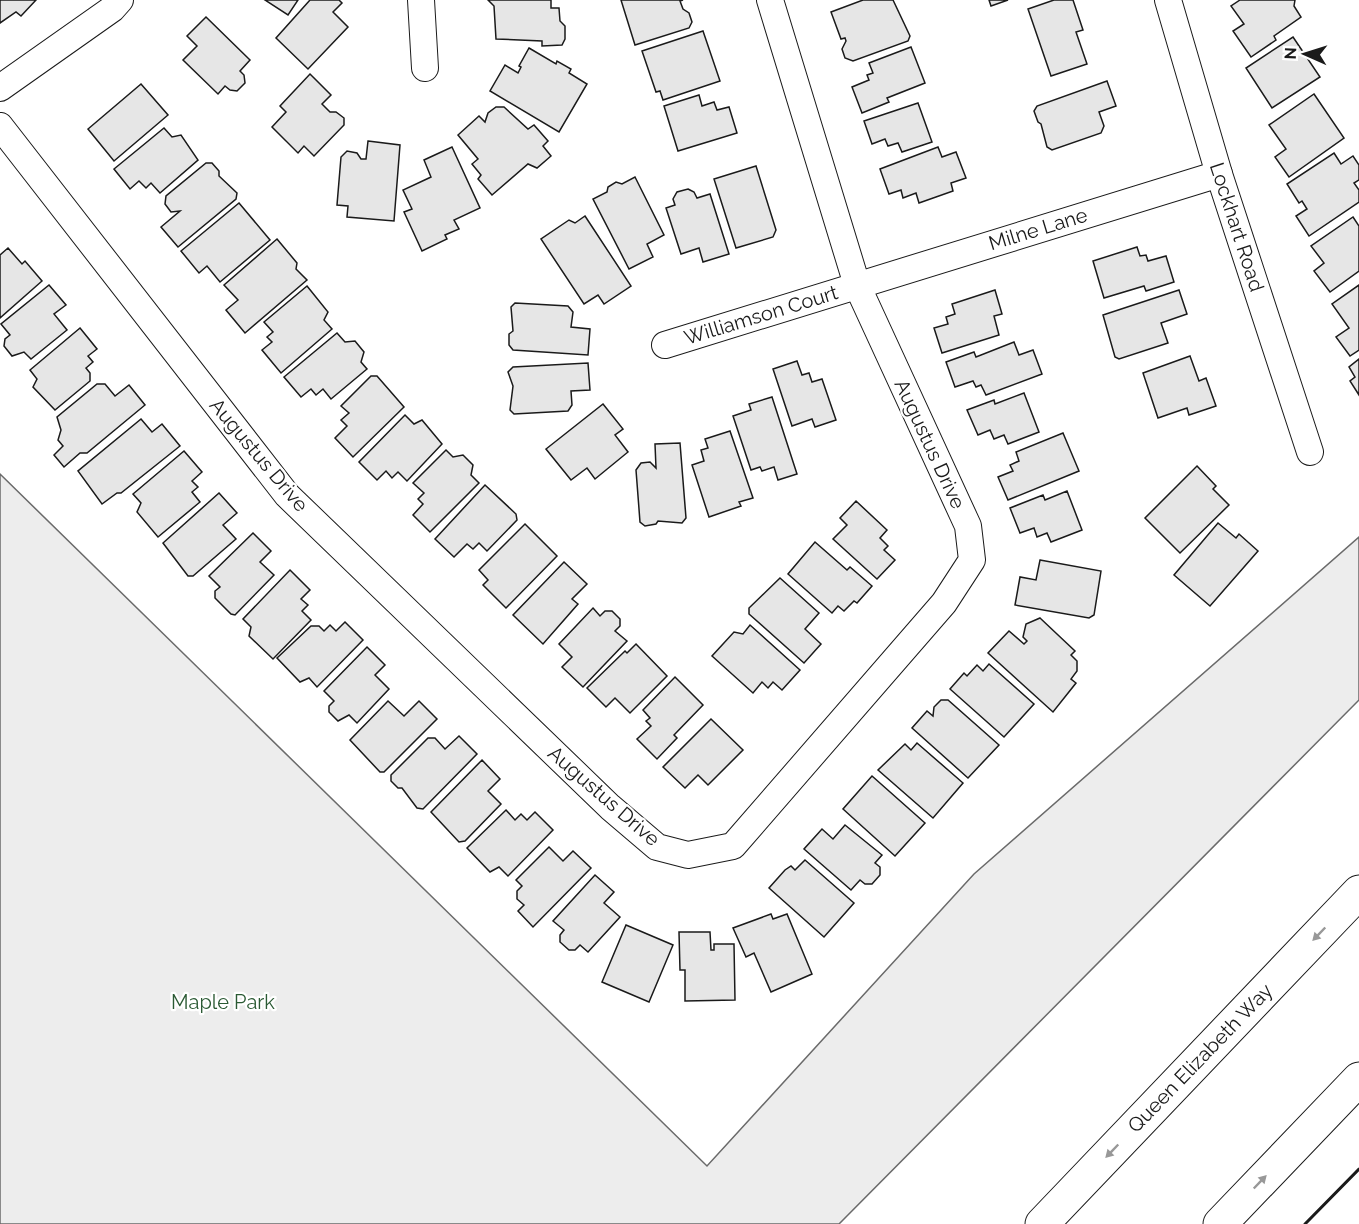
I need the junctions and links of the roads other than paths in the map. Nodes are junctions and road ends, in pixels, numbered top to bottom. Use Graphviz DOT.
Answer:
graph roads {
  1 [pos="120,0"];
  2 [pos="421,0"];
  3 [pos="770,0"];
  4 [pos="1168,0"];
  5 [pos="425,68"];
  6 [pos="0,88"];
  7 [pos="0,126"];
  8 [pos="1219,174"];
  9 [pos="857,285"];
  10 [pos="666,345"];
  11 [pos="1310,452"];
  12 [pos="1359,892"];
  13 [pos="1359,1079"];
  14 [pos="1042,1224"];
  15 [pos="1220,1224"];
  1 -- 6 [label="street"];
  2 -- 5 [label="street"];
  3 -- 9 [label="street, Augustus Drive"];
  4 -- 8 [label="street, Lockhart Road"];
  7 -- 9 [label="street, Augustus Drive"];
  8 -- 9 [label="street, Milne Lane"];
  8 -- 11 [label="street, Lockhart Road"];
  9 -- 10 [label="street, Williamson Court"];
  12 -- 14 [label="highway, Queen Elizabeth Way, one-way"];
  15 -- 13 [label="highway, one-way"];
}
